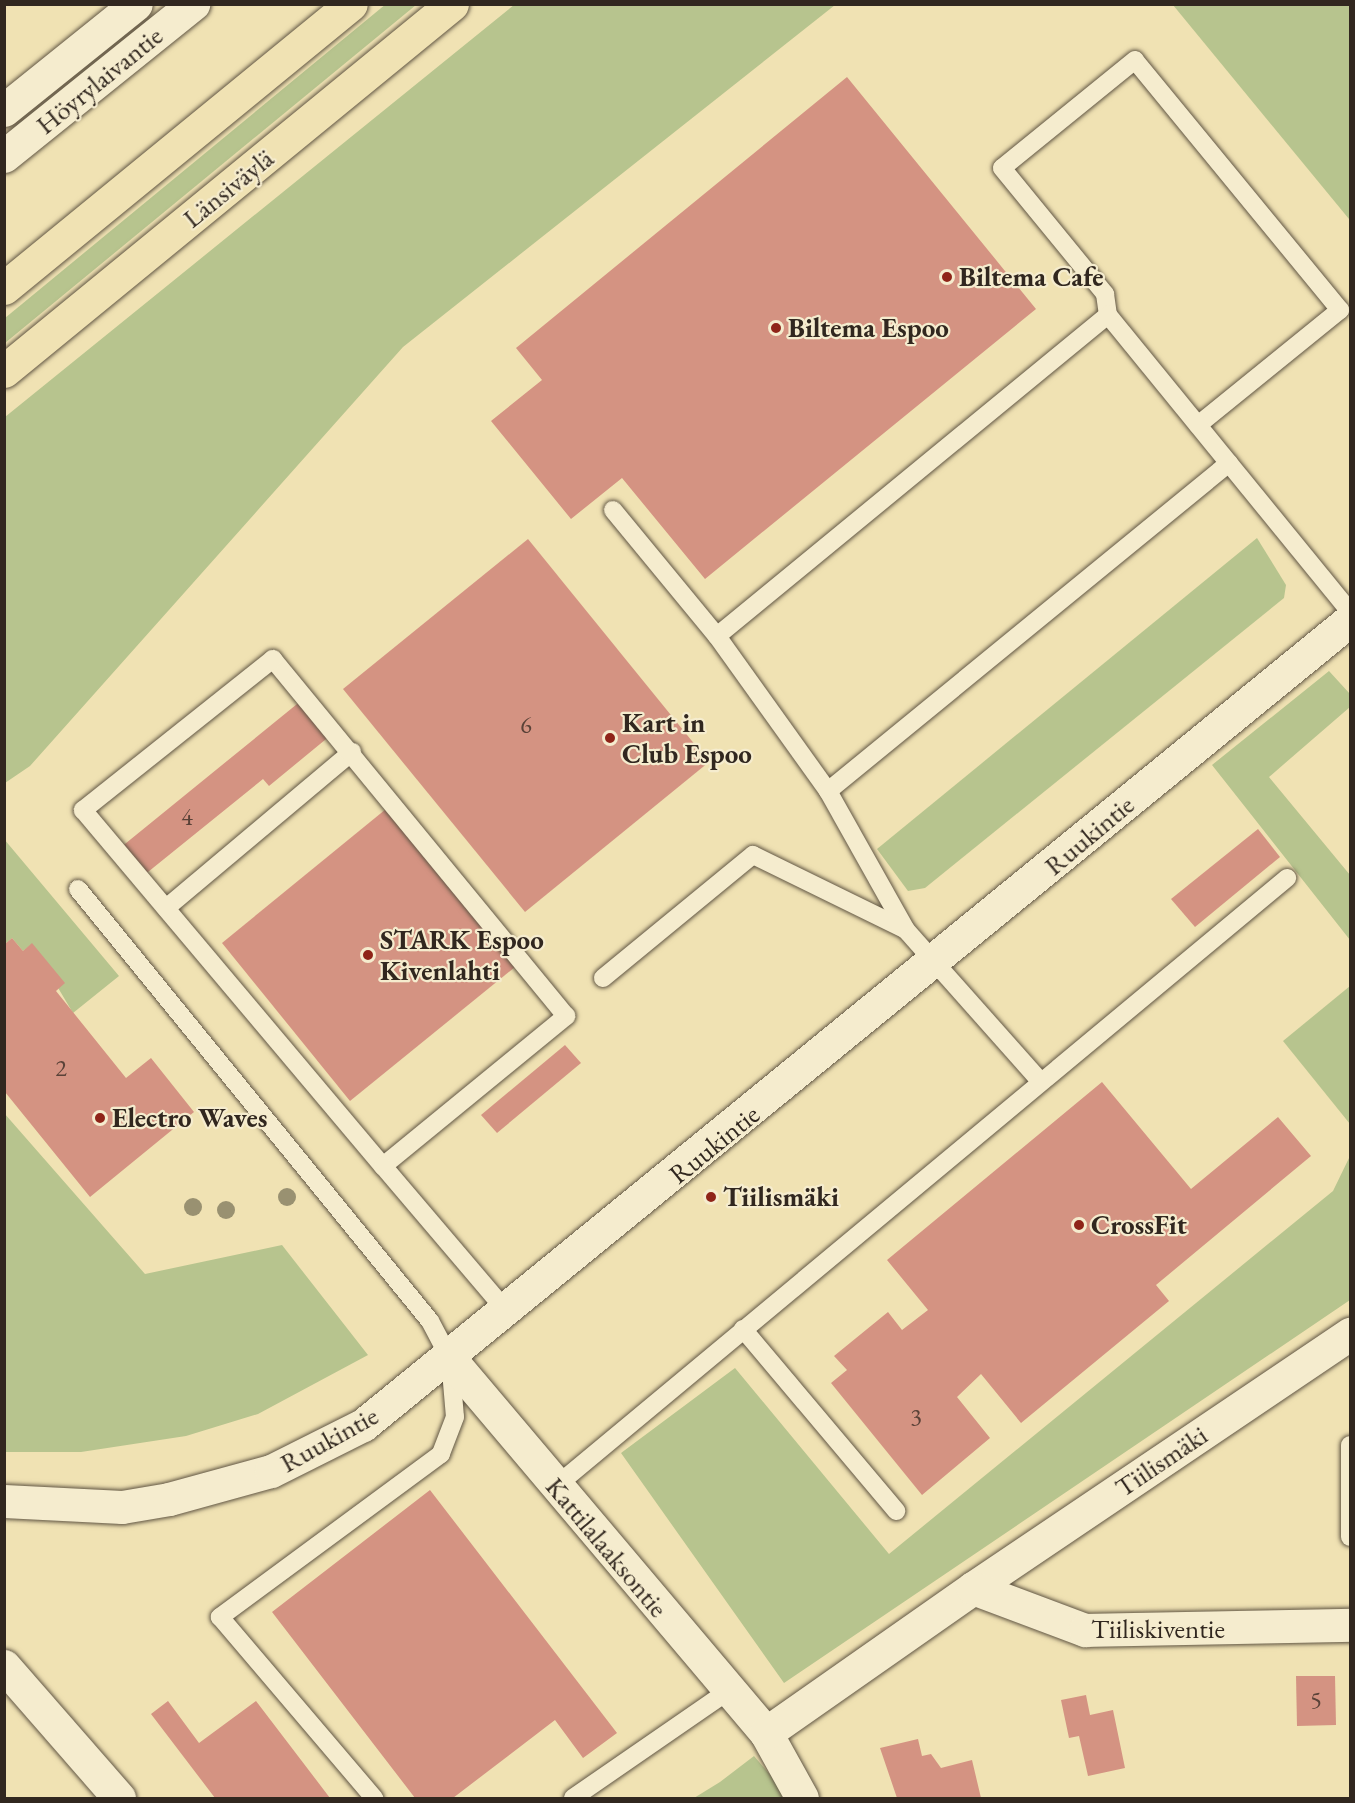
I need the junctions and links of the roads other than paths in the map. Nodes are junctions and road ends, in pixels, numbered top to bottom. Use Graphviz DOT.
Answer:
graph roads {
  1 [pos="136,4"];
  2 [pos="193,4"];
  3 [pos="351,4"];
  4 [pos="452,4"];
  5 [pos="4,111"];
  6 [pos="4,156"];
  7 [pos="4,288"];
  8 [pos="1108,315"];
  9 [pos="4,371"];
  10 [pos="1198,425"];
  11 [pos="1228,463"];
  12 [pos="613,510"];
  13 [pos="1350,612"];
  14 [pos="1350,621"];
  15 [pos="717,636"];
  16 [pos="352,752"];
  17 [pos="828,791"];
  18 [pos="1287,878"];
  19 [pos="78,889"];
  20 [pos="166,908"];
  21 [pos="906,930"];
  22 [pos="934,964"];
  23 [pos="603,978"];
  24 [pos="1041,1081"];
  25 [pos="383,1166"];
  26 [pos="508,1313"];
  27 [pos="743,1329"];
  28 [pos="1348,1342"];
  29 [pos="450,1359"];
  30 [pos="1350,1445"];
  31 [pos="556,1486"];
  32 [pos="4,1501"];
  33 [pos="896,1511"];
  34 [pos="1350,1537"];
  35 [pos="973,1588"];
  36 [pos="1350,1625"];
  37 [pos="4,1666"];
  38 [pos="728,1691"];
  39 [pos="766,1733"];
  40 [pos="119,1798"];
  41 [pos="374,1798"];
  42 [pos="573,1798"];
  43 [pos="802,1798"];
  1 -- 5 [label="street, Höyrylaivantie"];
  2 -- 6 [label="street, Höyrylaivantie"];
  3 -- 7 [label="highway"];
  4 -- 9 [label="highway, Länsiväylä"];
  8 -- 10 [label="lane"];
  8 -- 10 [label="lane"];
  8 -- 15 [label="lane"];
  10 -- 11 [label="lane"];
  11 -- 13 [label="lane"];
  11 -- 17 [label="lane"];
  12 -- 15 [label="lane"];
  14 -- 22 [label="street, Ruukintie"];
  15 -- 17 [label="lane"];
  16 -- 20 [label="lane"];
  16 -- 20 [label="lane"];
  16 -- 25 [label="lane"];
  17 -- 21 [label="lane"];
  18 -- 24 [label="lane"];
  19 -- 29 [label="lane"];
  20 -- 25 [label="lane"];
  21 -- 22 [label="lane"];
  21 -- 23 [label="lane"];
  22 -- 24 [label="lane"];
  22 -- 26 [label="street, Ruukintie"];
  24 -- 27 [label="lane"];
  25 -- 26 [label="lane"];
  26 -- 29 [label="street, Ruukintie"];
  27 -- 31 [label="lane"];
  27 -- 33 [label="lane"];
  28 -- 35 [label="street, Tiilismäki"];
  29 -- 31 [label="street, Kattilalaaksontie"];
  29 -- 32 [label="street, Ruukintie"];
  29 -- 41 [label="lane"];
  30 -- 34 [label="lane"];
  31 -- 38 [label="street, Kattilalaaksontie"];
  35 -- 36 [label="street, Tiiliskiventie"];
  35 -- 39 [label="street"];
  37 -- 40 [label="street"];
  38 -- 39 [label="street, Kattilalaaksontie"];
  38 -- 42 [label="lane"];
  39 -- 43 [label="street, Kattilalaaksontie"];
}
